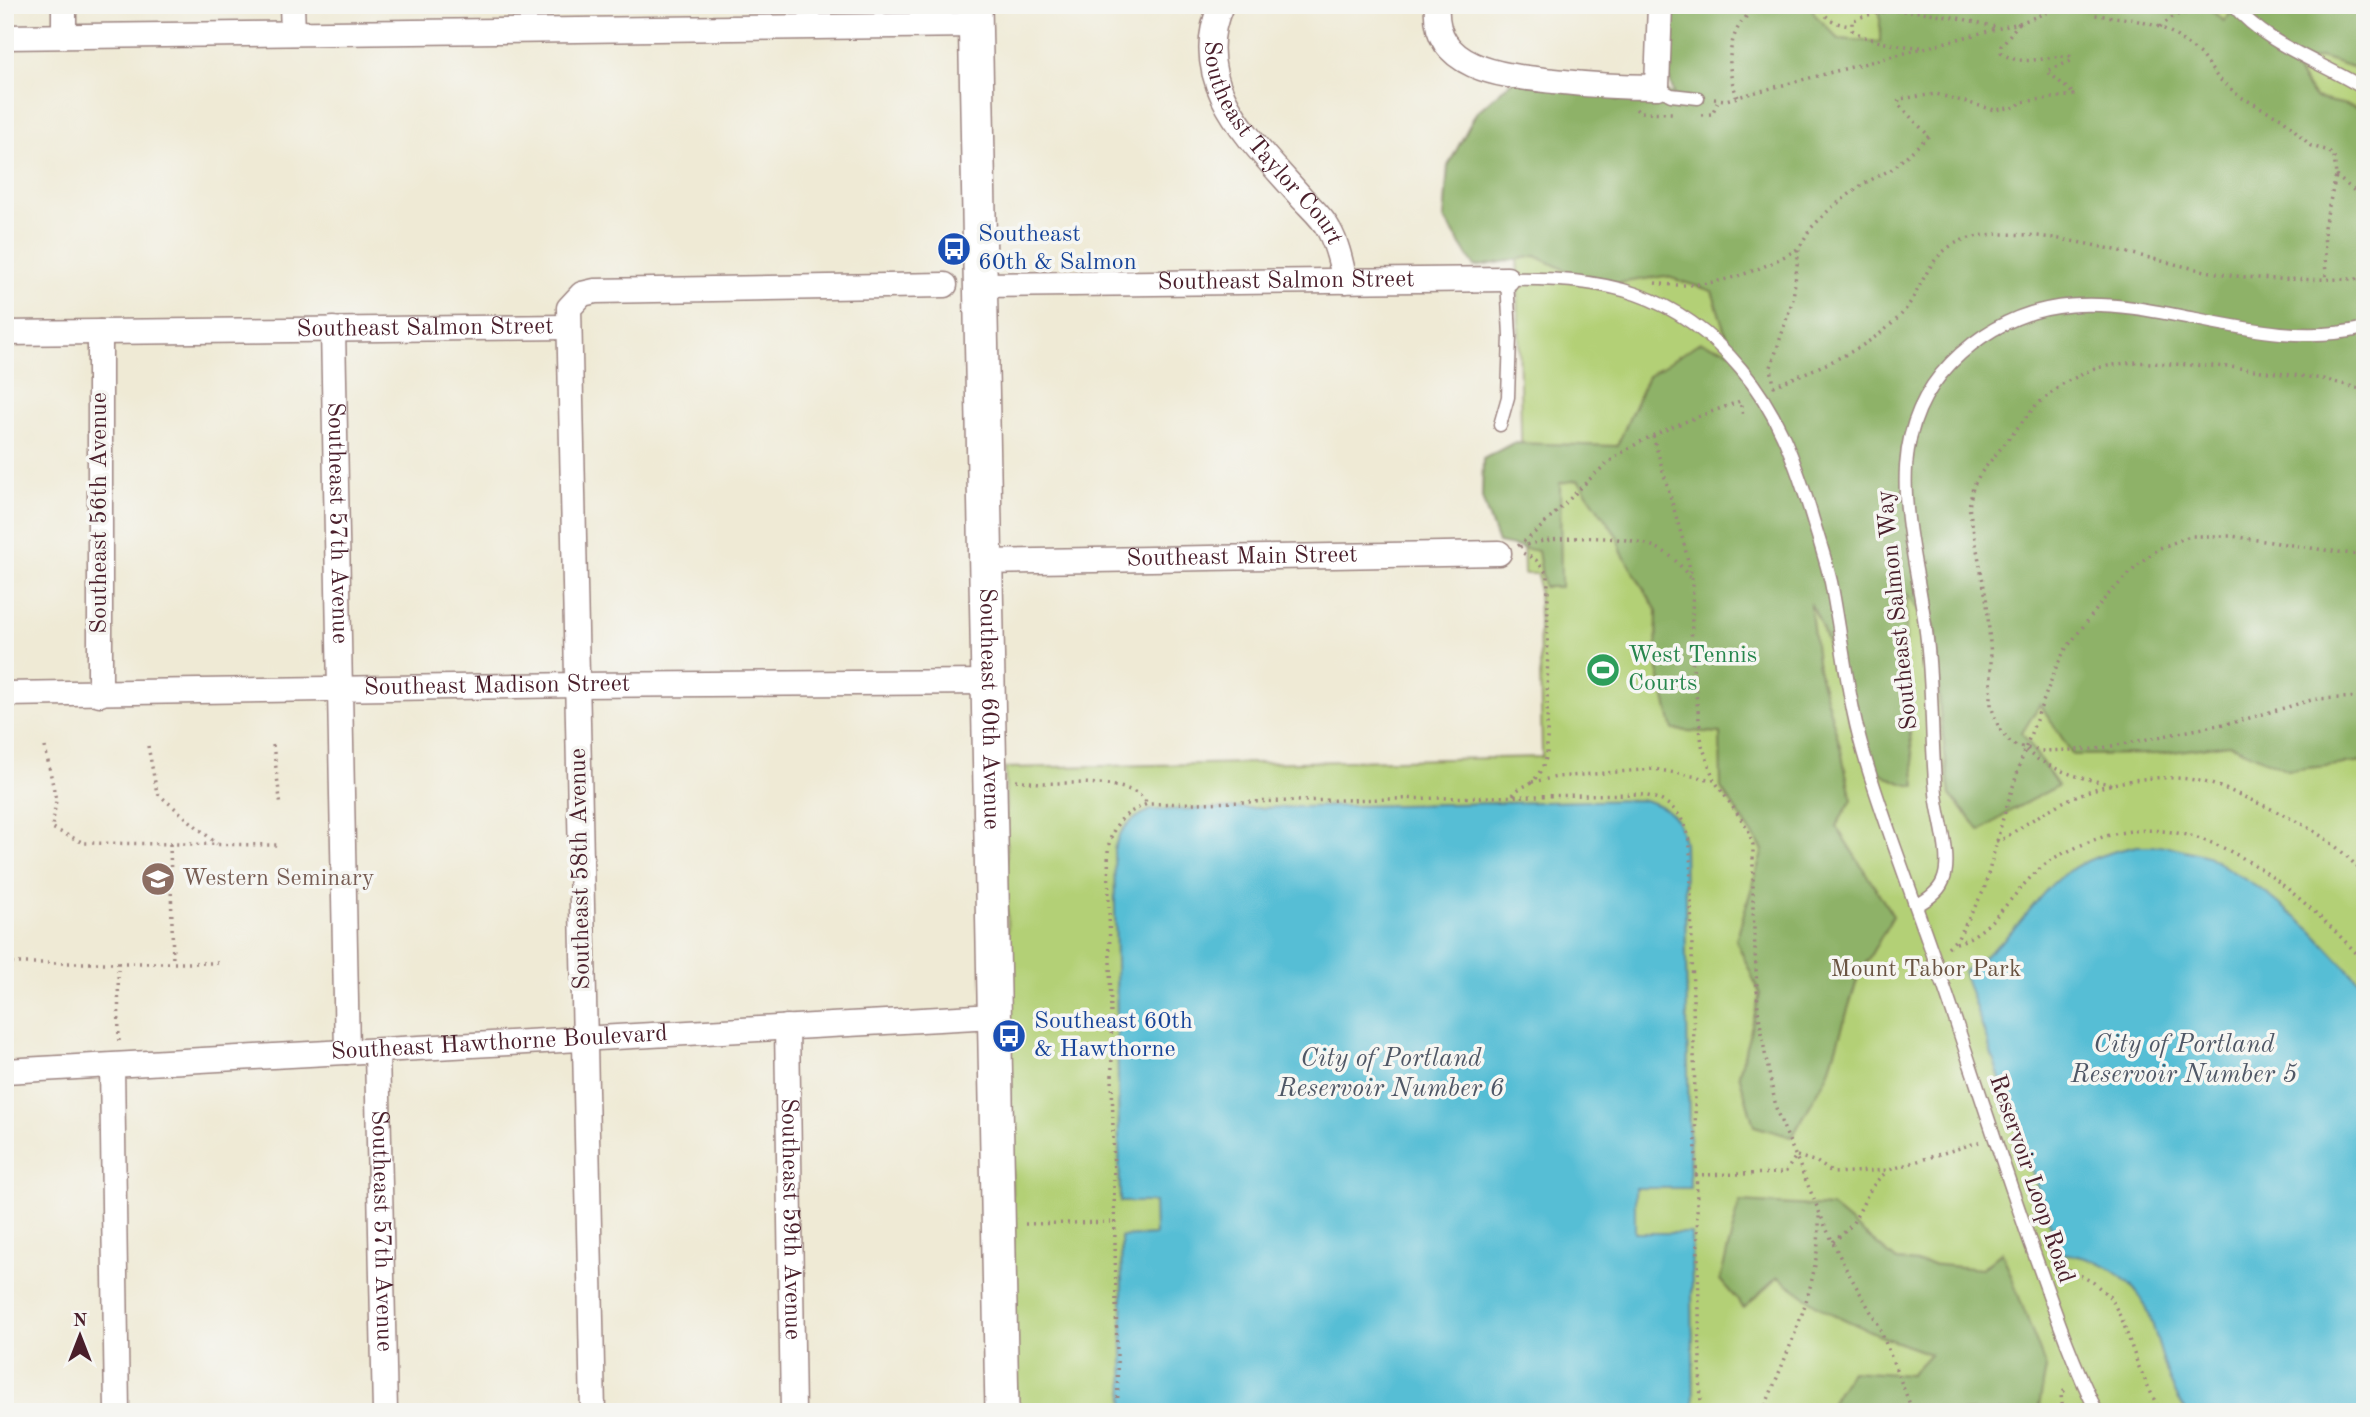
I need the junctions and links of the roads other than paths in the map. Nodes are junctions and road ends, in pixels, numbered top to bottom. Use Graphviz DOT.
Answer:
graph roads {
  1 [pos="64,5"];
  2 [pos="292,5"];
  3 [pos="1221,5"];
  4 [pos="1437,5"];
  5 [pos="1661,5"];
  6 [pos="2233,5"];
  7 [pos="975,15"];
  8 [pos="293,33"];
  9 [pos="64,36"];
  10 [pos="5,37"];
  11 [pos="1657,87"];
  12 [pos="2365,89"];
  13 [pos="1698,98"];
  14 [pos="1507,279"];
  15 [pos="1345,281"];
  16 [pos="945,285"];
  17 [pos="980,285"];
  18 [pos="568,327"];
  19 [pos="2365,328"];
  20 [pos="333,329"];
  21 [pos="100,332"];
  22 [pos="5,333"];
  23 [pos="1500,425"];
  24 [pos="1506,551"];
  25 [pos="985,562"];
  26 [pos="988,682"];
  27 [pos="578,685"];
  28 [pos="339,690"];
  29 [pos="5,694"];
  30 [pos="100,694"];
  31 [pos="1916,906"];
  32 [pos="994,1016"];
  33 [pos="786,1027"];
  34 [pos="586,1039"];
  35 [pos="377,1051"];
  36 [pos="347,1052"];
  37 [pos="112,1066"];
  38 [pos="5,1071"];
  39 [pos="117,1412"];
  40 [pos="385,1412"];
  41 [pos="593,1412"];
  42 [pos="793,1412"];
  43 [pos="1002,1412"];
  44 [pos="2097,1412"];
  1 -- 9 [label="street"];
  2 -- 8 [label="street"];
  3 -- 15 [label="street, Southeast Taylor Court"];
  4 -- 11 [label="street"];
  5 -- 11 [label="street"];
  6 -- 12 [label="lane"];
  7 -- 8 [label="street"];
  7 -- 17 [label="main road, Southeast 60th Avenue"];
  8 -- 9 [label="street"];
  9 -- 10 [label="street"];
  11 -- 13 [label="lane"];
  14 -- 15 [label="street, Southeast Salmon Street"];
  14 -- 23 [label="lane"];
  14 -- 31 [label="lane, Reservoir Loop Road"];
  15 -- 17 [label="street, Southeast Salmon Street"];
  16 -- 18 [label="street, Southeast Salmon Street"];
  17 -- 25 [label="main road, Southeast 60th Avenue"];
  18 -- 20 [label="street, Southeast Salmon Street"];
  18 -- 27 [label="street, Southeast 58th Avenue"];
  19 -- 31 [label="lane, Southeast Salmon Way"];
  20 -- 21 [label="street, Southeast Salmon Street"];
  20 -- 28 [label="street, Southeast 57th Avenue"];
  21 -- 22 [label="street, Southeast Salmon Street"];
  21 -- 30 [label="street, Southeast 56th Avenue"];
  24 -- 25 [label="street, Southeast Main Street"];
  25 -- 26 [label="main road, Southeast 60th Avenue"];
  26 -- 27 [label="street, Southeast Madison Street"];
  26 -- 32 [label="main road, Southeast 60th Avenue"];
  27 -- 28 [label="street, Southeast Madison Street"];
  27 -- 34 [label="street, Southeast 58th Avenue"];
  28 -- 30 [label="street, Southeast Madison Street"];
  28 -- 36 [label="street, Southeast 57th Avenue"];
  29 -- 30 [label="street, Southeast Madison Street"];
  31 -- 44 [label="lane, Reservoir Loop Road"];
  32 -- 33 [label="street, Southeast Hawthorne Boulevard"];
  32 -- 43 [label="main road, Southeast 60th Avenue"];
  33 -- 34 [label="street, Southeast Hawthorne Boulevard"];
  33 -- 42 [label="street, Southeast 59th Avenue"];
  34 -- 35 [label="street, Southeast Hawthorne Boulevard"];
  34 -- 41 [label="street, Southeast 58th Avenue"];
  35 -- 36 [label="street, Southeast Hawthorne Boulevard"];
  35 -- 40 [label="street, Southeast 57th Avenue"];
  36 -- 37 [label="street, Southeast Hawthorne Boulevard"];
  37 -- 38 [label="street, Southeast Hawthorne Boulevard"];
  37 -- 39 [label="street"];
}
